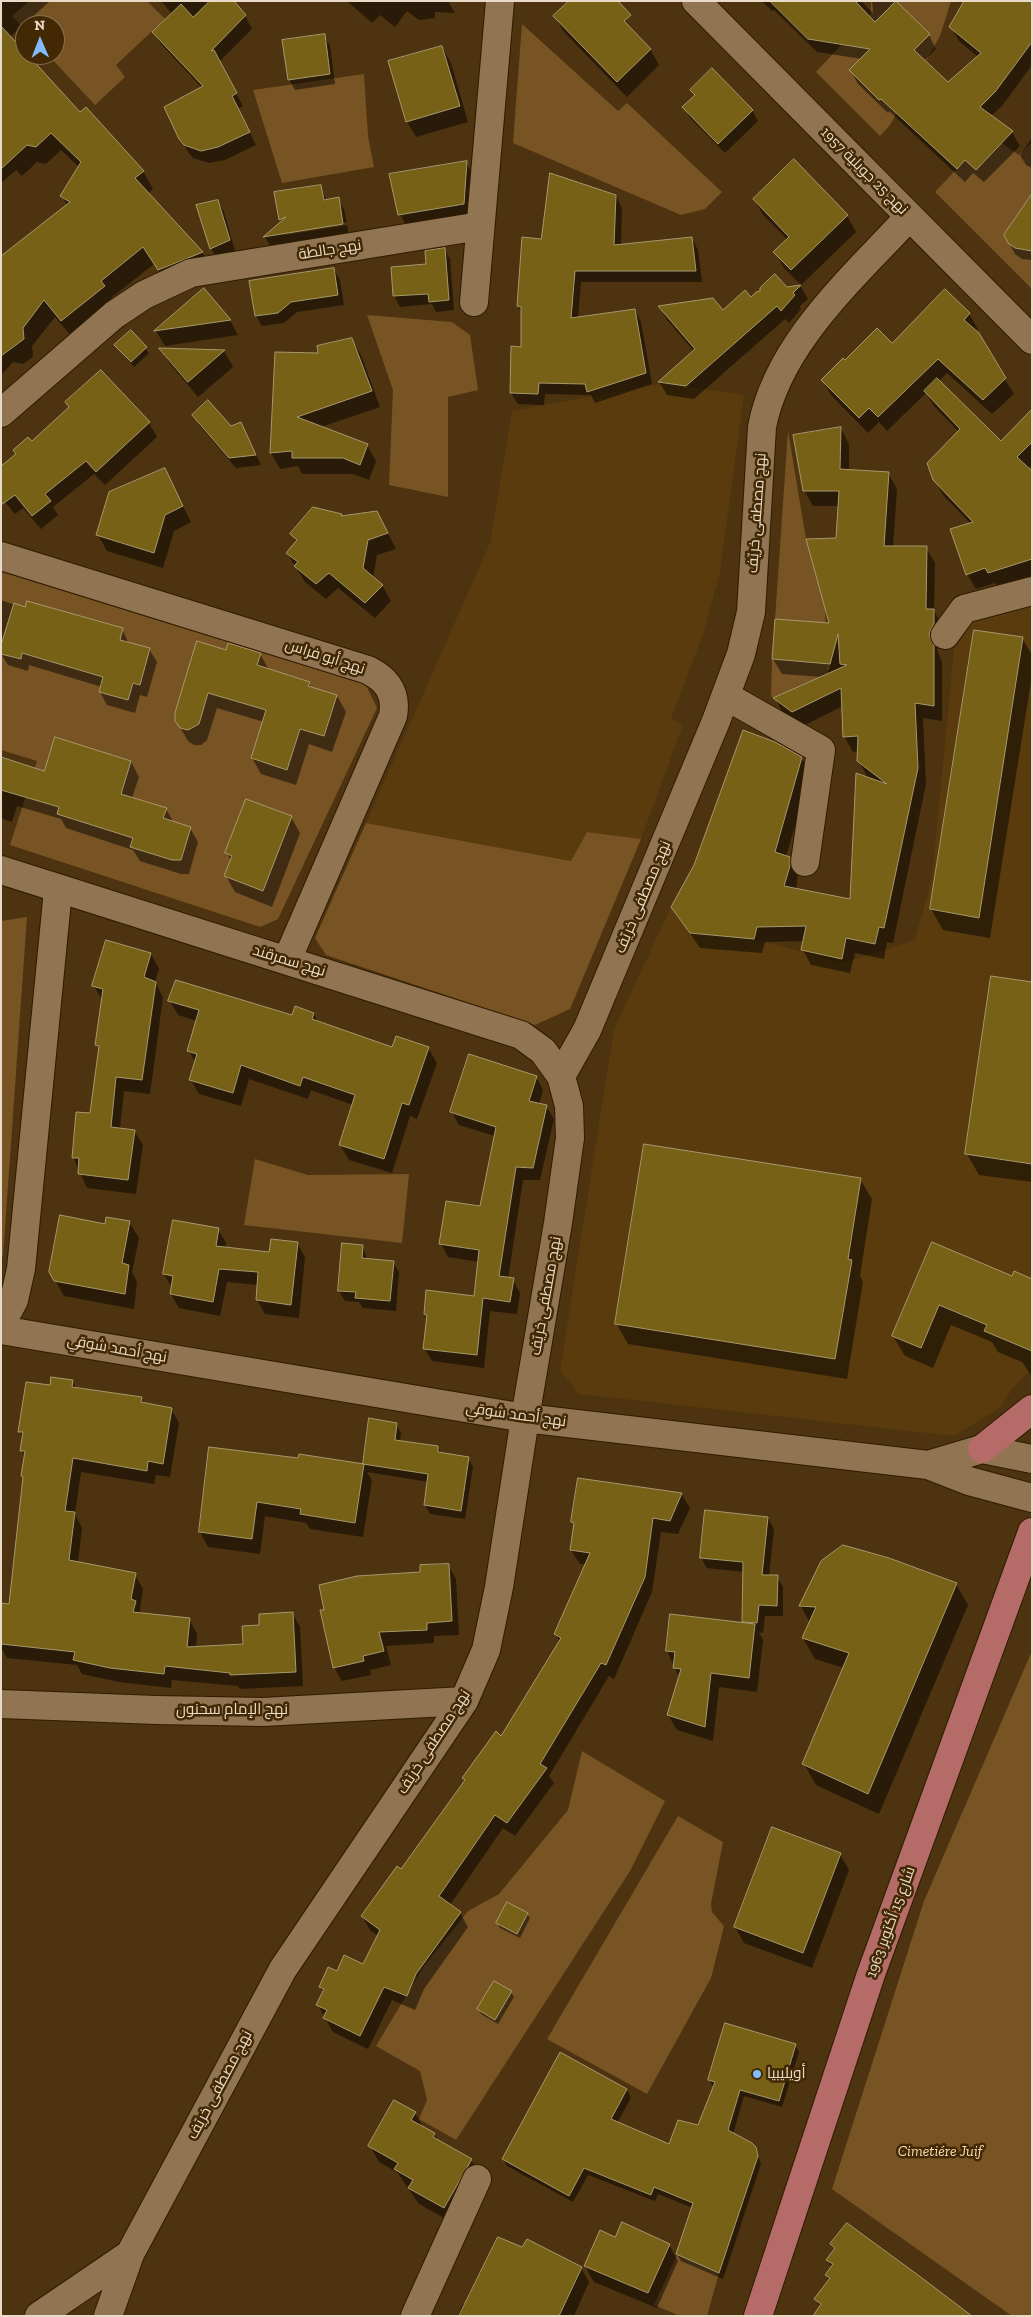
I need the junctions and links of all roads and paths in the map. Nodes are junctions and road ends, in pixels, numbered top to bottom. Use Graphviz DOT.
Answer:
graph roads {
  1 [pos="500,1"];
  2 [pos="696,1"];
  3 [pos="910,217"];
  4 [pos="480,226"];
  5 [pos="474,302"];
  6 [pos="1032,340"];
  7 [pos="1,413"];
  8 [pos="1,556"];
  9 [pos="1032,591"];
  10 [pos="945,634"];
  11 [pos="726,696"];
  12 [pos="805,862"];
  13 [pos="1,870"];
  14 [pos="58,890"];
  15 [pos="287,960"];
  16 [pos="561,1076"];
  17 [pos="1,1324"];
  18 [pos="1,1330"];
  19 [pos="1032,1409"];
  20 [pos="525,1418"];
  21 [pos="982,1449"];
  22 [pos="1032,1459"];
  23 [pos="928,1465"];
  24 [pos="1032,1498"];
  25 [pos="1032,1532"];
  26 [pos="464,1701"];
  27 [pos="1,1704"];
  28 [pos="477,2179"];
  29 [pos="130,2254"];
  30 [pos="39,2316"];
  31 [pos="108,2316"];
  32 [pos="415,2316"];
  33 [pos="758,2316"];
  1 -- 4 [label="street"];
  2 -- 3 [label="street, نهج 25 جويلية 1957"];
  3 -- 6 [label="street, نهج 25 جويلية 1957"];
  3 -- 11 [label="street, نهج مصطفى خريّف"];
  4 -- 5 [label="street"];
  4 -- 7 [label="street, نهج جالطة"];
  8 -- 15 [label="street, نهج أبو فراس"];
  9 -- 10 [label="street"];
  11 -- 12 [label="street"];
  11 -- 16 [label="street, نهج مصطفى خريّف"];
  13 -- 14 [label="street, نهج سمرقند"];
  14 -- 15 [label="street, نهج سمرقند"];
  14 -- 17 [label="street"];
  15 -- 16 [label="street, نهج سمرقند"];
  16 -- 20 [label="street, نهج مصطفى خريّف"];
  18 -- 20 [label="street, نهج أحمد شوقي"];
  19 -- 21 [label="main road"];
  20 -- 23 [label="street, نهج أحمد شوقي"];
  20 -- 26 [label="street, نهج مصطفى خريّف"];
  21 -- 22 [label="street, نهج أحمد شوقي"];
  21 -- 23 [label="street, نهج أحمد شوقي"];
  23 -- 24 [label="street"];
  25 -- 33 [label="main road, شارع 15 أكتوبر 1963"];
  26 -- 27 [label="street, نهج الإمام سحنون"];
  26 -- 29 [label="street, نهج مصطفى خريّف"];
  28 -- 32 [label="street"];
  29 -- 30 [label="street, نهج مصطفى خريّف"];
  29 -- 31 [label="street"];
}
